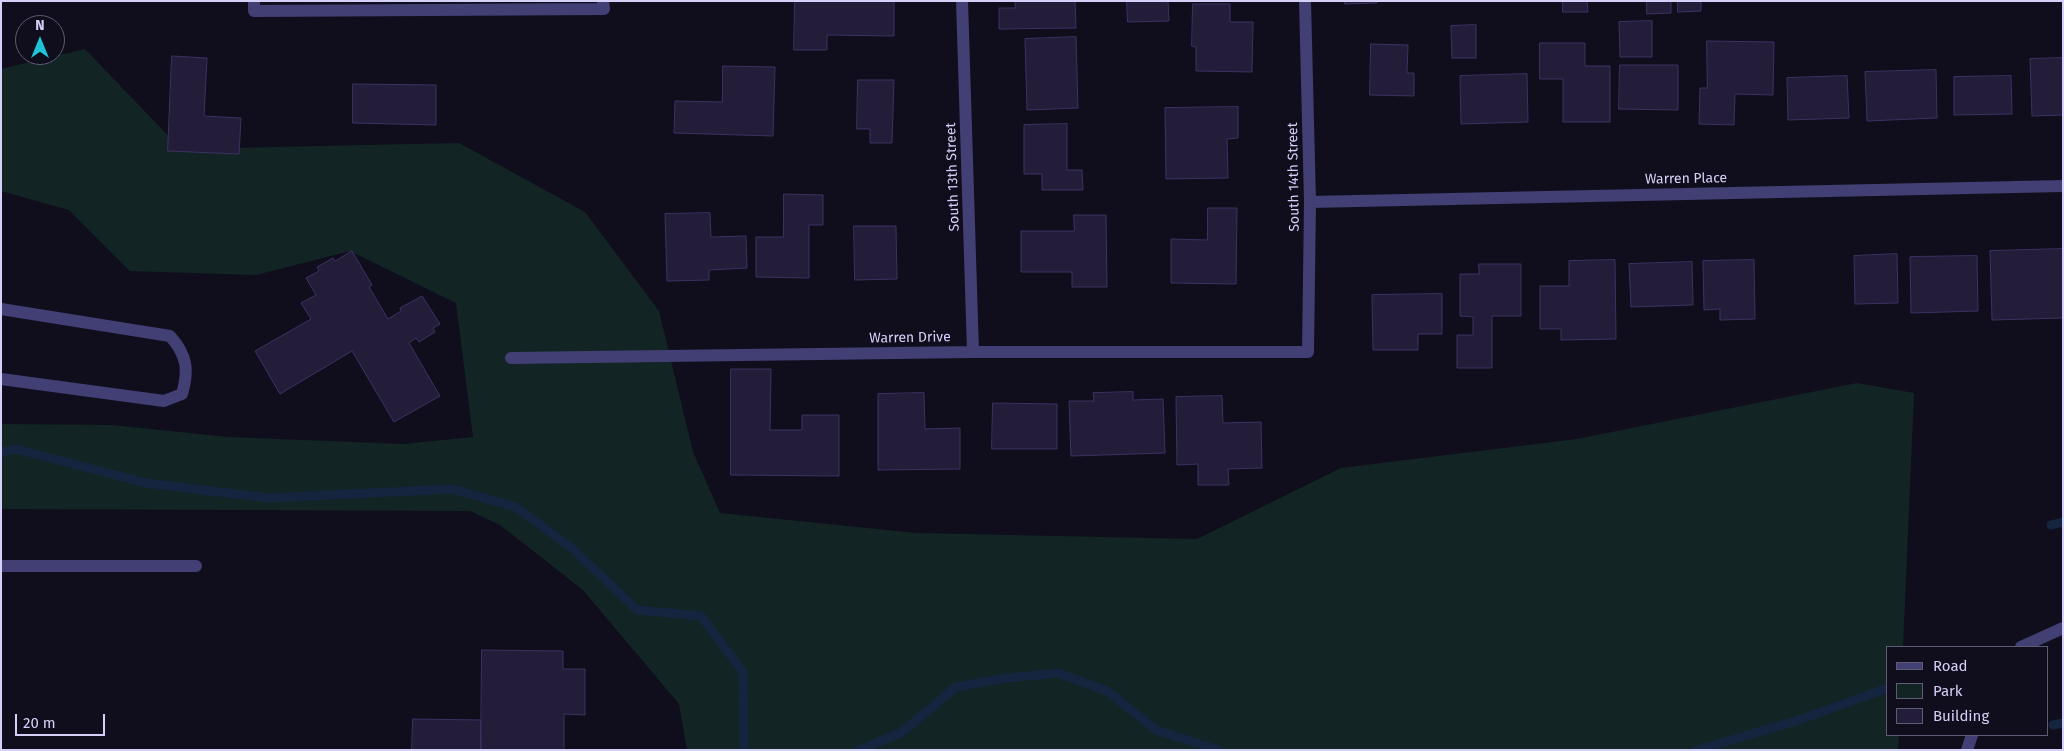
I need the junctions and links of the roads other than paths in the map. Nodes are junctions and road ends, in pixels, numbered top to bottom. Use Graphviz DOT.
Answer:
graph roads {
  1 [pos="604,1"];
  2 [pos="962,1"];
  3 [pos="1305,1"];
  4 [pos="254,6"];
  5 [pos="2063,186"];
  6 [pos="1310,202"];
  7 [pos="1,309"];
  8 [pos="973,352"];
  9 [pos="1308,352"];
  10 [pos="512,358"];
  11 [pos="1,379"];
  12 [pos="1,566"];
  13 [pos="196,566"];
  14 [pos="2063,628"];
  15 [pos="2023,646"];
  16 [pos="1972,736"];
  17 [pos="1968,750"];
  1 -- 4 [label="street"];
  2 -- 8 [label="street, South 13th Street"];
  3 -- 6 [label="street, South 14th Street"];
  5 -- 6 [label="street, Warren Place"];
  6 -- 9 [label="street, South 14th Street"];
  7 -- 11 [label="street"];
  8 -- 9 [label="street, Warren Drive"];
  8 -- 10 [label="street, Warren Drive"];
  12 -- 13 [label="street"];
  14 -- 15 [label="street"];
  16 -- 17 [label="street"];
}
